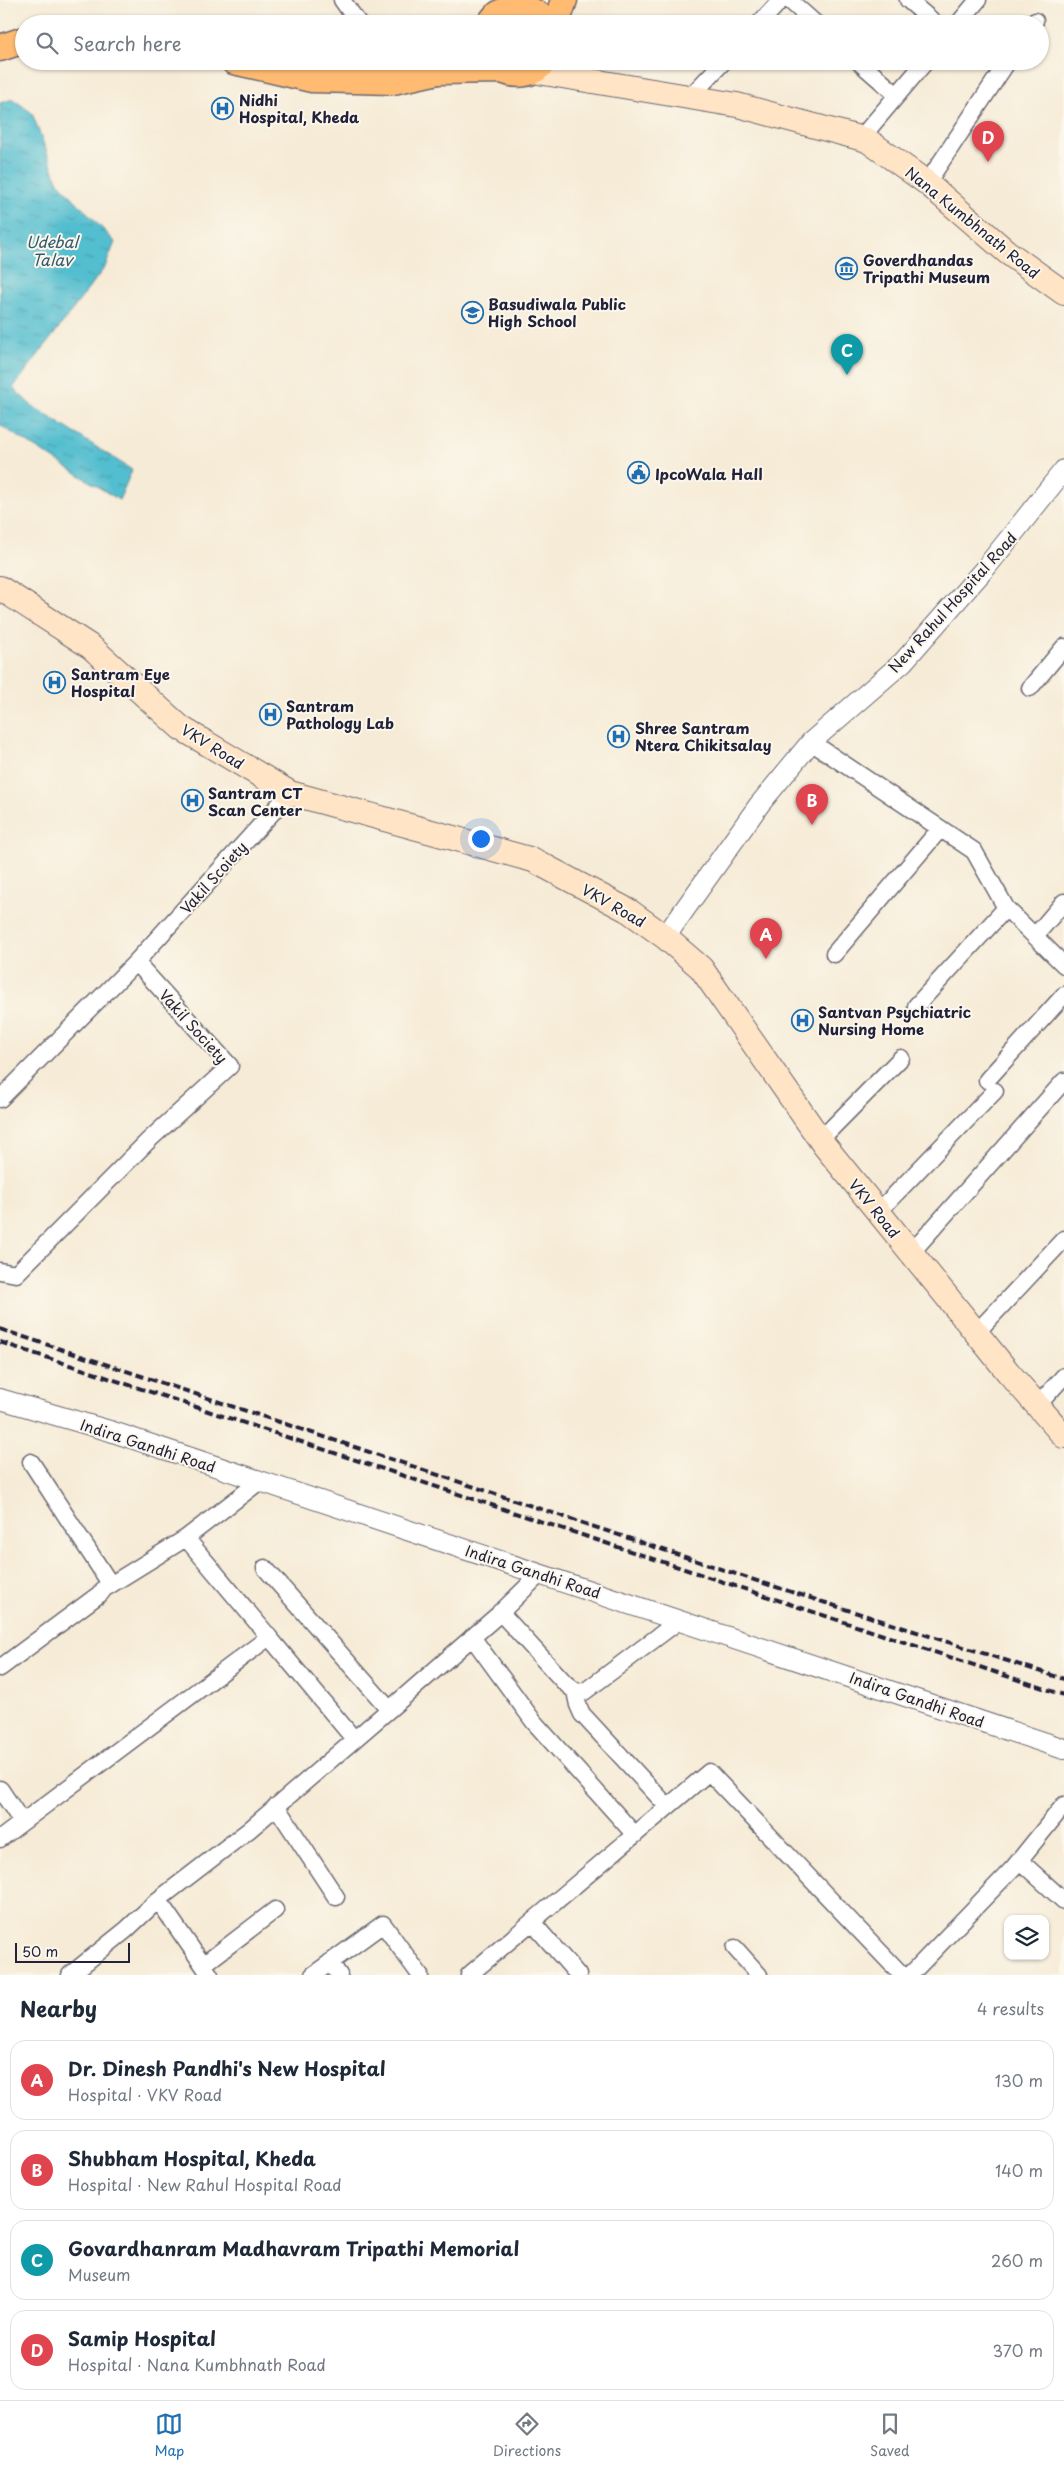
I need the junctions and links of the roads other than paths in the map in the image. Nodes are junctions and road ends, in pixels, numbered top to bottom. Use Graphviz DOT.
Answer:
graph roads {
  1 [pos="342,0"];
  2 [pos="564,0"];
  3 [pos="781,0"];
  4 [pos="789,0"];
  5 [pos="908,0"];
  6 [pos="978,0"];
  7 [pos="519,4"];
  8 [pos="353,15"];
  9 [pos="498,15"];
  10 [pos="538,15"];
  11 [pos="559,15"];
  12 [pos="767,15"];
  13 [pos="806,15"];
  14 [pos="926,15"];
  15 [pos="966,15"];
  16 [pos="15,43"];
  17 [pos="0,48"];
  18 [pos="273,70"];
  19 [pos="504,70"];
  20 [pos="525,70"];
  21 [pos="553,70"];
  22 [pos="581,70"];
  23 [pos="716,70"];
  24 [pos="868,70"];
  25 [pos="919,70"];
  26 [pos="1002,70"];
  27 [pos="391,71"];
  28 [pos="592,80"];
  29 [pos="897,96"];
  30 [pos="690,97"];
  31 [pos="861,138"];
  32 [pos="927,183"];
  33 [pos="1064,293"];
  34 [pos="1064,470"];
  35 [pos="0,588"];
  36 [pos="1064,647"];
  37 [pos="1030,688"];
  38 [pos="811,742"];
  39 [pos="290,793"];
  40 [pos="940,829"];
  41 [pos="1064,902"];
  42 [pos="1006,908"];
  43 [pos="1035,936"];
  44 [pos="665,937"];
  45 [pos="834,954"];
  46 [pos="136,962"];
  47 [pos="1064,965"];
  48 [pos="1064,995"];
  49 [pos="916,1006"];
  50 [pos="901,1058"];
  51 [pos="1064,1082"];
  52 [pos="0,1099"];
  53 [pos="820,1140"];
  54 [pos="878,1212"];
  55 [pos="1064,1239"];
  56 [pos="911,1253"];
  57 [pos="0,1271"];
  58 [pos="976,1333"];
  59 [pos="1064,1376"];
  60 [pos="0,1399"];
  61 [pos="1037,1406"];
  62 [pos="1064,1436"];
  63 [pos="31,1462"];
  64 [pos="260,1481"];
  65 [pos="186,1538"];
  66 [pos="265,1568"];
  67 [pos="540,1574"];
  68 [pos="107,1587"];
  69 [pos="500,1612"];
  70 [pos="680,1620"];
  71 [pos="269,1637"];
  72 [pos="472,1638"];
  73 [pos="0,1668"];
  74 [pos="575,1690"];
  75 [pos="389,1710"];
  76 [pos="354,1739"];
  77 [pos="1064,1749"];
  78 [pos="0,1789"];
  79 [pos="1064,1805"];
  80 [pos="276,1806"];
  81 [pos="668,1807"];
  82 [pos="22,1822"];
  83 [pos="635,1835"];
  84 [pos="0,1839"];
  85 [pos="1019,1860"];
  86 [pos="336,1897"];
  87 [pos="158,1900"];
  88 [pos="1064,1901"];
  89 [pos="274,1910"];
  90 [pos="532,1922"];
  91 [pos="735,1948"];
  92 [pos="335,1969"];
  93 [pos="489,1969"];
  94 [pos="206,1970"];
  95 [pos="70,1975"];
  96 [pos="312,1975"];
  97 [pos="420,1975"];
  98 [pos="469,1975"];
  99 [pos="578,1975"];
  100 [pos="759,1975"];
  101 [pos="902,1975"];
  102 [pos="910,1975"];
  1 -- 8 [label="street"];
  2 -- 11 [label="main road"];
  3 -- 12 [label="street"];
  4 -- 13 [label="street"];
  5 -- 14 [label="street"];
  6 -- 15 [label="street"];
  7 -- 9 [label="main road"];
  7 -- 10 [label="main road"];
  16 -- 17 [label="main road"];
  18 -- 27 [label="main road"];
  19 -- 20 [label="main road"];
  21 -- 28 [label="main road, Nana Kumbhnath Road"];
  22 -- 28 [label="main road"];
  23 -- 30 [label="street"];
  24 -- 29 [label="street"];
  25 -- 29 [label="street"];
  26 -- 32 [label="street"];
  28 -- 30 [label="main road, Nana Kumbhnath Road"];
  29 -- 31 [label="street"];
  30 -- 31 [label="main road, Nana Kumbhnath Road"];
  31 -- 32 [label="main road, Nana Kumbhnath Road"];
  32 -- 33 [label="main road, Nana Kumbhnath Road"];
  34 -- 38 [label="street, New Rahul Hospital Road"];
  35 -- 39 [label="main road, VKV Road"];
  36 -- 37 [label="street"];
  38 -- 40 [label="street"];
  38 -- 44 [label="street, New Rahul Hospital Road"];
  39 -- 44 [label="main road, VKV Road"];
  39 -- 46 [label="street, Vakil Scoiety"];
  40 -- 42 [label="street"];
  40 -- 45 [label="street"];
  41 -- 43 [label="street"];
  42 -- 43 [label="street"];
  42 -- 49 [label="street"];
  43 -- 47 [label="street"];
  44 -- 53 [label="main road, VKV Road"];
  46 -- 52 [label="street"];
  46 -- 57 [label="street, Vakil Society"];
  48 -- 54 [label="street"];
  50 -- 53 [label="street"];
  51 -- 56 [label="street"];
  53 -- 54 [label="main road, VKV Road"];
  54 -- 56 [label="main road, VKV Road"];
  55 -- 58 [label="street"];
  56 -- 58 [label="main road, VKV Road"];
  58 -- 61 [label="main road, VKV Road"];
  59 -- 61 [label="street"];
  60 -- 64 [label="street, Indira Gandhi Road"];
  61 -- 62 [label="main road, VKV Road"];
  63 -- 68 [label="street"];
  64 -- 65 [label="street"];
  64 -- 67 [label="street, Indira Gandhi Road"];
  65 -- 68 [label="street"];
  65 -- 71 [label="street"];
  66 -- 75 [label="street"];
  67 -- 69 [label="street"];
  67 -- 70 [label="street, Indira Gandhi Road"];
  68 -- 73 [label="street"];
  69 -- 72 [label="street"];
  69 -- 74 [label="street"];
  70 -- 74 [label="street"];
  70 -- 77 [label="street, Indira Gandhi Road"];
  71 -- 76 [label="street"];
  71 -- 82 [label="street"];
  72 -- 75 [label="street"];
  72 -- 83 [label="street"];
  74 -- 81 [label="street"];
  75 -- 76 [label="street"];
  76 -- 80 [label="street"];
  78 -- 82 [label="street"];
  79 -- 85 [label="street"];
  80 -- 86 [label="street"];
  80 -- 87 [label="street"];
  81 -- 83 [label="street"];
  81 -- 101 [label="street"];
  82 -- 84 [label="street"];
  83 -- 90 [label="street"];
  85 -- 88 [label="street"];
  85 -- 102 [label="street"];
  87 -- 94 [label="street"];
  87 -- 95 [label="street"];
  89 -- 94 [label="street"];
  90 -- 93 [label="street"];
  90 -- 99 [label="street"];
  91 -- 100 [label="street"];
  92 -- 96 [label="street"];
  92 -- 97 [label="street"];
  93 -- 98 [label="street"];
}
